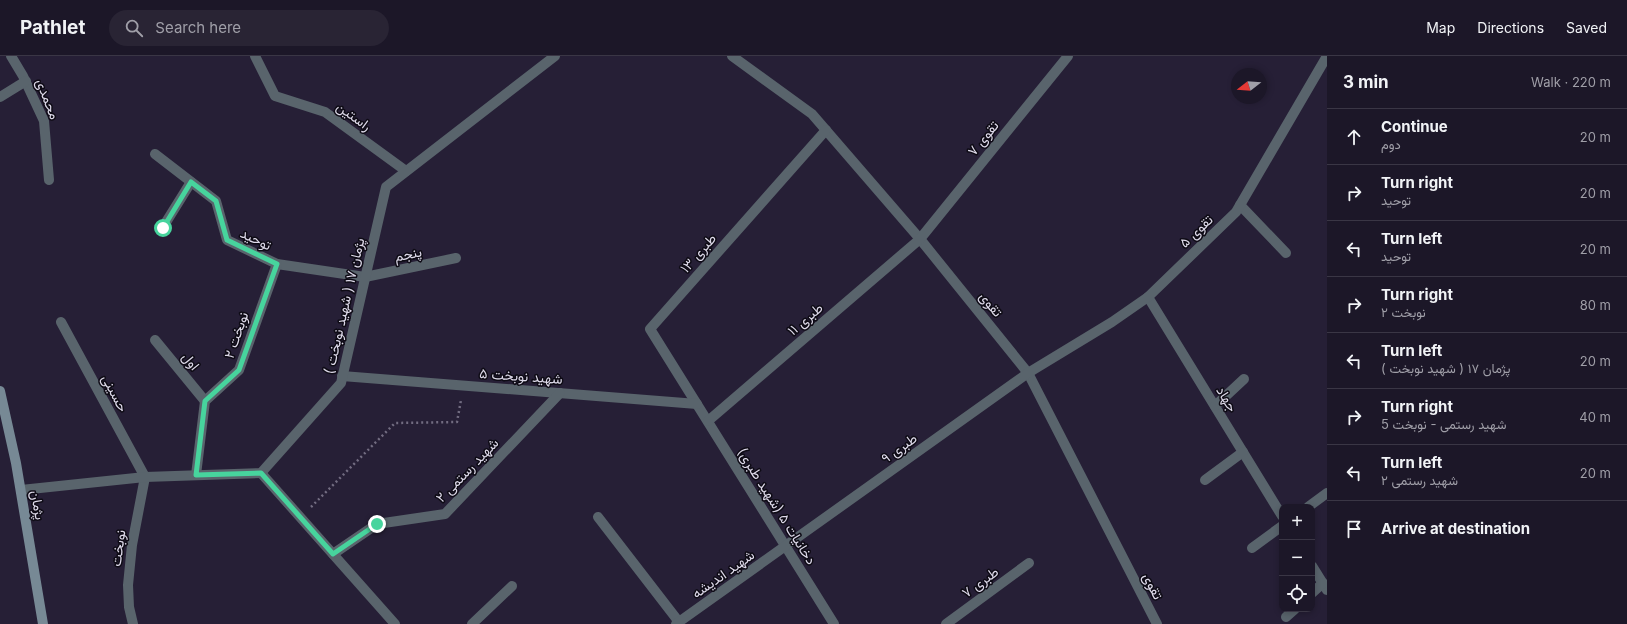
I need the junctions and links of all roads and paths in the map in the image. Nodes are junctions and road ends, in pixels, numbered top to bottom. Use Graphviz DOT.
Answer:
graph roads {
  1 [pos="11,56"];
  2 [pos="255,56"];
  3 [pos="555,56"];
  4 [pos="732,56"];
  5 [pos="1068,56"];
  6 [pos="1327,56"];
  7 [pos="26,82"];
  8 [pos="0,97"];
  9 [pos="826,130"];
  10 [pos="155,154"];
  11 [pos="406,171"];
  12 [pos="49,180"];
  13 [pos="191,182"];
  14 [pos="1240,205"];
  15 [pos="163,228"];
  16 [pos="920,239"];
  17 [pos="1286,253"];
  18 [pos="456,258"];
  19 [pos="277,264"];
  20 [pos="365,277"];
  21 [pos="1148,297"];
  22 [pos="61,322"];
  23 [pos="155,340"];
  24 [pos="1028,373"];
  25 [pos="342,376"];
  26 [pos="1244,379"];
  27 [pos="463,386"];
  28 [pos="0,391"];
  29 [pos="560,393"];
  30 [pos="205,401"];
  31 [pos="697,404"];
  32 [pos="1215,406"];
  33 [pos="708,420"];
  34 [pos="1242,452"];
  35 [pos="261,473"];
  36 [pos="196,475"];
  37 [pos="145,477"];
  38 [pos="1205,480"];
  39 [pos="21,490"];
  40 [pos="1327,493"];
  41 [pos="1312,504"];
  42 [pos="1279,511"];
  43 [pos="301,518"];
  44 [pos="598,518"];
  45 [pos="1279,528"];
  46 [pos="786,547"];
  47 [pos="1252,548"];
  48 [pos="333,554"];
  49 [pos="1029,563"];
  50 [pos="1315,571"];
  51 [pos="512,586"];
  52 [pos="1325,587"];
  53 [pos="1315,592"];
  54 [pos="1291,612"];
  55 [pos="1286,617"];
  56 [pos="678,623"];
  57 [pos="43,624"];
  58 [pos="133,624"];
  59 [pos="395,624"];
  60 [pos="472,624"];
  61 [pos="834,624"];
  62 [pos="946,624"];
  63 [pos="1157,624"];
  1 -- 7 [label="street, محمدی"];
  2 -- 11 [label="street, راستین"];
  3 -- 11 [label="street, پژمان ۱۷ ( شهید نوبخت )"];
  4 -- 9 [label="street, تقوی"];
  5 -- 16 [label="street, تقوی ۷"];
  6 -- 14 [label="street, تقوی ۵"];
  7 -- 8 [label="street"];
  7 -- 12 [label="street, محمدی"];
  9 -- 16 [label="street, تقوی"];
  9 -- 31 [label="street, طبری ۱۳"];
  10 -- 13 [label="street, توحید"];
  11 -- 20 [label="street, پژمان ۱۷ ( شهید نوبخت )"];
  13 -- 15 [label="street"];
  13 -- 19 [label="street, توحید"];
  14 -- 17 [label="street"];
  14 -- 21 [label="street, تقوی ۵"];
  16 -- 24 [label="street, تقوی"];
  16 -- 33 [label="street, طبری ۱۱"];
  18 -- 20 [label="street, پنجم"];
  19 -- 20 [label="street, توحید"];
  19 -- 30 [label="street, نوبخت ۲"];
  20 -- 25 [label="street, پژمان ۱۷ ( شهید نوبخت )"];
  21 -- 24 [label="street, تقوی ۵"];
  21 -- 32 [label="street, جهاد"];
  22 -- 37 [label="street, حسینی"];
  23 -- 30 [label="street, اول"];
  24 -- 46 [label="street, طبری ۹"];
  24 -- 63 [label="street, تقوی"];
  25 -- 27 [label="street, شهید نوبخت ۵"];
  25 -- 35 [label="street, پژمان ۱۷ ( شهید نوبخت )"];
  26 -- 32 [label="street"];
  27 -- 29 [label="street, شهید نوبخت ۵"];
  27 -- 43 [label="path"];
  28 -- 39 [label="main road, پژمان"];
  29 -- 31 [label="street, شهید نوبخت ۵"];
  29 -- 48 [label="street, شهید رستمی ۲"];
  30 -- 36 [label="street"];
  31 -- 33 [label="street, دخانیات ۵ (شهید طبری)"];
  32 -- 34 [label="street, جهاد"];
  33 -- 46 [label="street, دخانیات ۵ (شهید طبری)"];
  34 -- 38 [label="street"];
  34 -- 42 [label="street, جهاد"];
  35 -- 36 [label="street"];
  35 -- 43 [label="street"];
  36 -- 37 [label="street"];
  37 -- 39 [label="street"];
  37 -- 58 [label="street, نوبخت"];
  39 -- 57 [label="main road, پژمان"];
  40 -- 41 [label="street"];
  43 -- 48 [label="street"];
  44 -- 56 [label="street"];
  45 -- 47 [label="street"];
  46 -- 56 [label="street, شهید اندیشه"];
  46 -- 61 [label="street, دخانیات ۵ (شهید طبری)"];
  48 -- 59 [label="street"];
  49 -- 62 [label="street, طبری ۷"];
  50 -- 52 [label="street"];
  51 -- 60 [label="street"];
  52 -- 53 [label="street"];
  54 -- 55 [label="street"];
}
